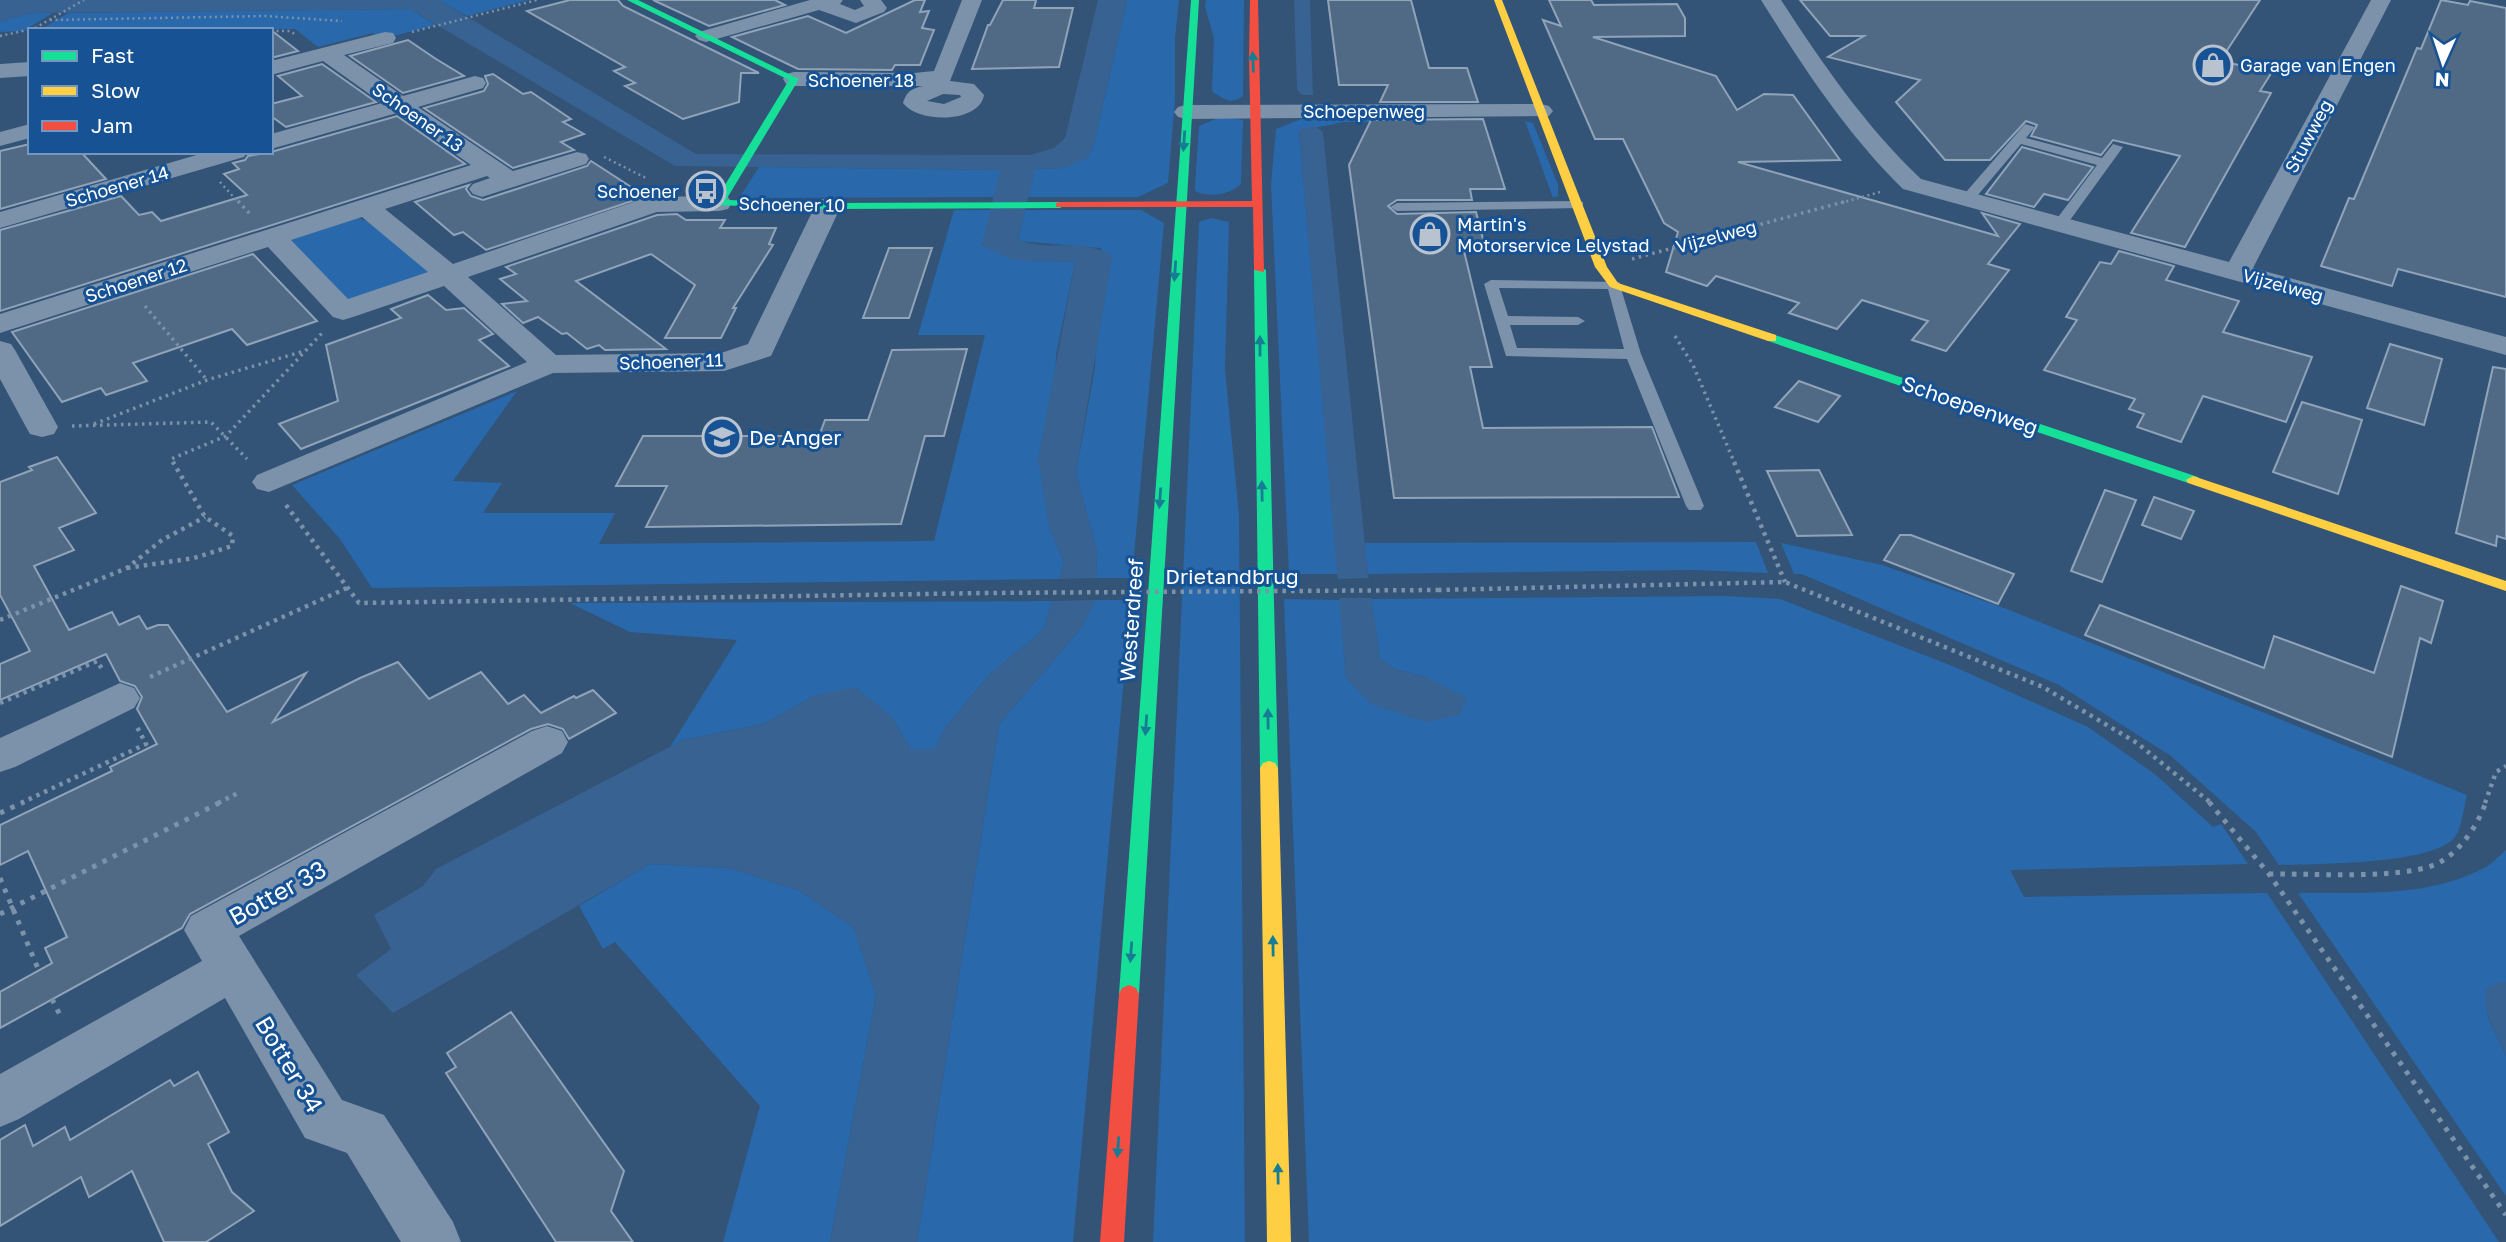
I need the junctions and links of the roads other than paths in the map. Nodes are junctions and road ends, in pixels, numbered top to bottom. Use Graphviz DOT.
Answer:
graph roads {
  1 [pos="631,0"];
  2 [pos="870,0"];
  3 [pos="972,0"];
  4 [pos="1195,0"];
  5 [pos="1254,0"];
  6 [pos="1498,0"];
  7 [pos="1766,0"];
  8 [pos="2381,0"];
  9 [pos="825,2"];
  10 [pos="706,36"];
  11 [pos="385,38"];
  12 [pos="327,54"];
  13 [pos="273,68"];
  14 [pos="28,69"];
  15 [pos="0,71"];
  16 [pos="794,79"];
  17 [pos="475,83"];
  18 [pos="400,104"];
  19 [pos="1256,111"];
  20 [pos="1541,111"];
  21 [pos="1186,112"];
  22 [pos="2029,127"];
  23 [pos="28,131"];
  24 [pos="0,138"];
  25 [pos="273,141"];
  26 [pos="2018,141"];
  27 [pos="2117,147"];
  28 [pos="228,154"];
  29 [pos="577,159"];
  30 [pos="2105,163"];
  31 [pos="500,173"];
  32 [pos="1967,199"];
  33 [pos="719,203"];
  34 [pos="1180,203"];
  35 [pos="1259,204"];
  36 [pos="1578,205"];
  37 [pos="828,206"];
  38 [pos="1397,207"];
  39 [pos="374,214"];
  40 [pos="0,220"];
  41 [pos="2060,224"];
  42 [pos="273,237"];
  43 [pos="2237,272"];
  44 [pos="449,275"];
  45 [pos="1614,285"];
  46 [pos="1501,320"];
  47 [pos="1578,321"];
  48 [pos="0,324"];
  49 [pos="2506,346"];
  50 [pos="0,350"];
  51 [pos="1633,354"];
  52 [pos="548,364"];
  53 [pos="42,427"];
  54 [pos="269,482"];
  55 [pos="1696,506"];
  56 [pos="2506,586"];
  57 [pos="120,698"];
  58 [pos="547,742"];
  59 [pos="0,756"];
  60 [pos="233,968"];
  61 [pos="0,1102"];
  62 [pos="433,1242"];
  63 [pos="1112,1242"];
  64 [pos="1279,1242"];
  1 -- 10 [label="main road"];
  2 -- 9 [label="street"];
  3 -- 16 [label="street, Schoener 18"];
  4 -- 21 [label="main road, Westerdreef"];
  19 -- 5 [label="main road, one-way"];
  6 -- 20 [label="main road"];
  7 -- 32 [label="street, Vijzelweg"];
  8 -- 43 [label="street, Stuwweg"];
  9 -- 10 [label="street"];
  10 -- 16 [label="main road"];
  11 -- 12 [label="street"];
  12 -- 13 [label="street"];
  12 -- 18 [label="street, Schoener 13"];
  14 -- 15 [label="street"];
  16 -- 33 [label="main road"];
  17 -- 18 [label="street"];
  18 -- 25 [label="street"];
  18 -- 31 [label="street, Schoener 13"];
  19 -- 20 [label="street, Schoepenweg"];
  19 -- 21 [label="street, Schoepenweg"];
  19 -- 35 [label="main road"];
  20 -- 36 [label="main road"];
  21 -- 34 [label="main road, Westerdreef, one-way"];
  22 -- 26 [label="lane"];
  23 -- 24 [label="street"];
  26 -- 30 [label="lane"];
  26 -- 32 [label="lane"];
  27 -- 30 [label="lane"];
  28 -- 40 [label="street, Schoener 14"];
  29 -- 31 [label="street, Schoener 12"];
  30 -- 41 [label="lane"];
  31 -- 39 [label="street, Schoener 12"];
  32 -- 41 [label="street, Vijzelweg"];
  33 -- 37 [label="main road, Schoener 10"];
  33 -- 44 [label="street, Schoener 10"];
  34 -- 35 [label="main road, Schoener 10"];
  34 -- 37 [label="main road, Schoener 10"];
  34 -- 63 [label="main road, Westerdreef, one-way"];
  64 -- 35 [label="main road, one-way"];
  36 -- 38 [label="lane"];
  36 -- 45 [label="main road"];
  37 -- 52 [label="street, Schoener 11"];
  39 -- 42 [label="street, Schoener 12"];
  39 -- 44 [label="street"];
  41 -- 43 [label="street, Vijzelweg"];
  42 -- 44 [label="street, Schoener 10"];
  42 -- 48 [label="street, Schoener 12"];
  43 -- 49 [label="street, Vijzelweg"];
  44 -- 52 [label="street"];
  45 -- 46 [label="lane"];
  45 -- 51 [label="lane"];
  45 -- 56 [label="main road, Schoepenweg"];
  46 -- 47 [label="lane"];
  46 -- 51 [label="lane"];
  50 -- 53 [label="street"];
  51 -- 55 [label="lane"];
  52 -- 54 [label="street, Schoener 11"];
  57 -- 59 [label="street"];
  58 -- 60 [label="street, Botter 33"];
  60 -- 61 [label="street"];
  60 -- 62 [label="street, Botter 34"];
}
